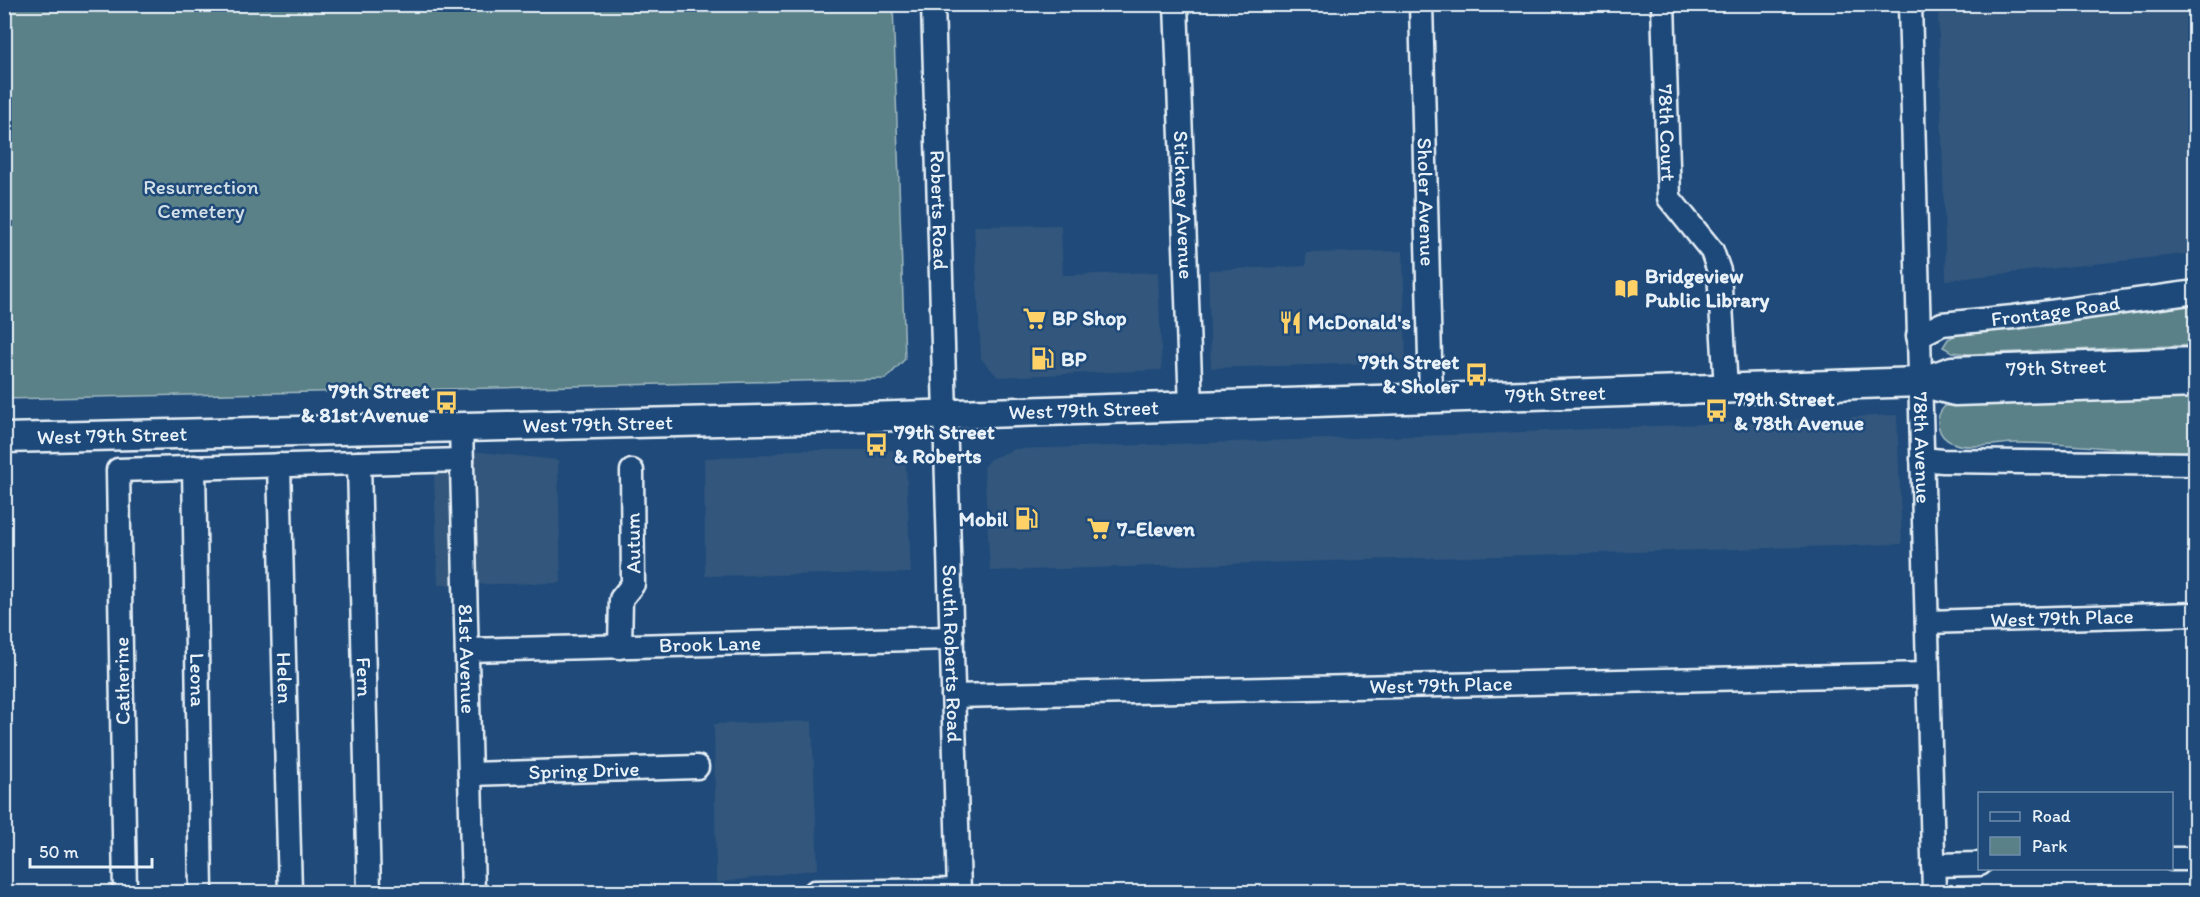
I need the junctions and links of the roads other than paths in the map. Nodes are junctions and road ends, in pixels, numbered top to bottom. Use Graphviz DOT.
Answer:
graph roads {
  1 [pos="933,4"];
  2 [pos="1176,4"];
  3 [pos="1421,4"];
  4 [pos="1663,4"];
  5 [pos="1910,4"];
  6 [pos="2196,292"];
  7 [pos="1918,336"];
  8 [pos="2196,362"];
  9 [pos="1920,382"];
  10 [pos="2196,383"];
  11 [pos="1725,389"];
  12 [pos="1431,398"];
  13 [pos="1191,406"];
  14 [pos="945,415"];
  15 [pos="461,427"];
  16 [pos="4,438"];
  17 [pos="1922,459"];
  18 [pos="462,460"];
  19 [pos="359,463"];
  20 [pos="2196,464"];
  21 [pos="279,465"];
  22 [pos="194,467"];
  23 [pos="632,471"];
  24 [pos="2196,614"];
  25 [pos="1927,622"];
  26 [pos="952,638"];
  27 [pos="620,647"];
  28 [pos="467,650"];
  29 [pos="1928,674"];
  30 [pos="953,696"];
  31 [pos="697,767"];
  32 [pos="470,774"];
  33 [pos="2173,859"];
  34 [pos="2196,859"];
  35 [pos="1978,864"];
  36 [pos="1934,865"];
  37 [pos="959,891"];
  38 [pos="125,892"];
  39 [pos="201,892"];
  40 [pos="290,892"];
  41 [pos="369,892"];
  42 [pos="472,892"];
  43 [pos="815,892"];
  44 [pos="1934,892"];
  1 -- 14 [label="street, Roberts Road"];
  2 -- 13 [label="street, Stickney Avenue"];
  3 -- 12 [label="street, Sholer Avenue"];
  4 -- 11 [label="street, 78th Court"];
  5 -- 7 [label="street, 78th Avenue"];
  6 -- 7 [label="street, Frontage Road"];
  7 -- 9 [label="street, 78th Avenue"];
  8 -- 9 [label="main road, 79th Street"];
  9 -- 10 [label="main road, 79th Street"];
  9 -- 11 [label="main road, 79th Street"];
  9 -- 17 [label="street, 78th Avenue"];
  11 -- 12 [label="main road, 79th Street"];
  12 -- 13 [label="main road, 79th Street"];
  13 -- 14 [label="main road, West 79th Street"];
  14 -- 15 [label="main road, West 79th Street"];
  14 -- 26 [label="street, South Roberts Road"];
  15 -- 16 [label="main road, West 79th Street"];
  15 -- 18 [label="street, 81st Avenue"];
  17 -- 20 [label="street"];
  17 -- 25 [label="street, 78th Avenue"];
  18 -- 19 [label="street"];
  18 -- 28 [label="street, 81st Avenue"];
  19 -- 21 [label="street"];
  19 -- 41 [label="street, Fern"];
  21 -- 22 [label="street"];
  21 -- 40 [label="street, Helen"];
  22 -- 38 [label="street, Catherine"];
  22 -- 39 [label="street, Leona"];
  23 -- 27 [label="street, Autum"];
  24 -- 25 [label="street, West 79th Place"];
  25 -- 29 [label="street, 78th Avenue"];
  26 -- 27 [label="street, Brook Lane"];
  26 -- 30 [label="street, South Roberts Road"];
  27 -- 28 [label="street, Brook Lane"];
  28 -- 32 [label="street, 81st Avenue"];
  29 -- 30 [label="street, West 79th Place"];
  29 -- 36 [label="street, 78th Avenue"];
  30 -- 37 [label="street, South Roberts Road"];
  31 -- 32 [label="street, Spring Drive"];
  32 -- 42 [label="street, 81st Avenue"];
  33 -- 34 [label="street"];
  35 -- 36 [label="street"];
  36 -- 44 [label="street, 78th Avenue"];
  37 -- 43 [label="street"];
}
